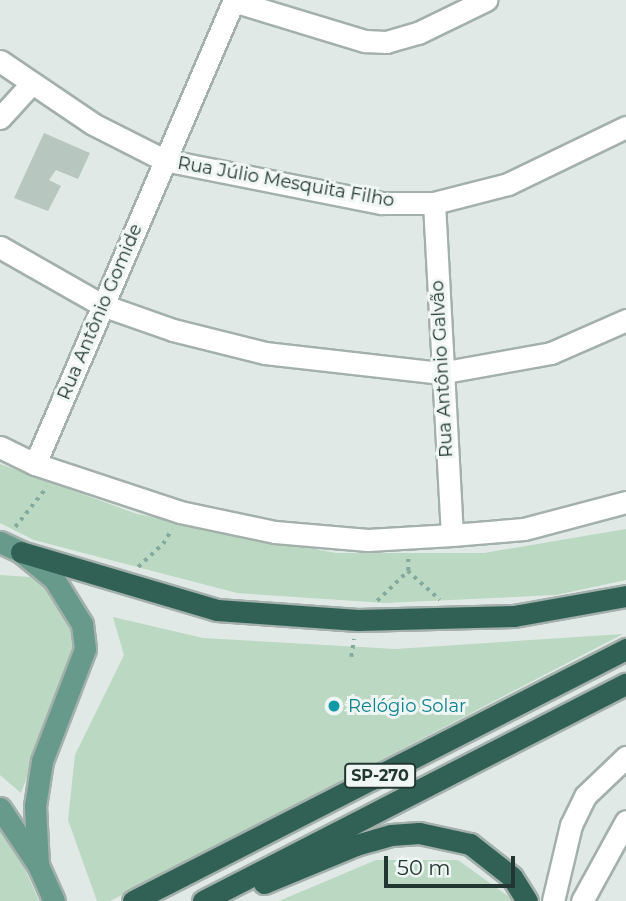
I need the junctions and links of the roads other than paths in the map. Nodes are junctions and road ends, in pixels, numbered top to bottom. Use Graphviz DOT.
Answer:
graph roads {
  1 [pos="234,0"];
  2 [pos="481,1"];
  3 [pos="0,61"];
  4 [pos="32,83"];
  5 [pos="0,118"];
  6 [pos="626,127"];
  7 [pos="164,160"];
  8 [pos="434,203"];
  9 [pos="0,247"];
  10 [pos="102,305"];
  11 [pos="626,320"];
  12 [pos="440,373"];
  13 [pos="0,447"];
  14 [pos="45,467"];
  15 [pos="626,502"];
  16 [pos="452,535"];
  17 [pos="4,537"];
  18 [pos="10,552"];
  19 [pos="626,596"];
  20 [pos="626,649"];
  21 [pos="626,684"];
  22 [pos="626,757"];
  23 [pos="0,808"];
  24 [pos="626,821"];
  25 [pos="38,865"];
  26 [pos="54,901"];
  27 [pos="133,901"];
  28 [pos="203,901"];
  29 [pos="216,901"];
  30 [pos="527,901"];
  31 [pos="553,901"];
  32 [pos="582,901"];
  1 -- 2 [label="street"];
  1 -- 7 [label="street, Rua Antônio Gomide"];
  3 -- 4 [label="street, Rua Júlio Mesquita Filho"];
  4 -- 5 [label="street"];
  4 -- 7 [label="street, Rua Júlio Mesquita Filho"];
  6 -- 8 [label="street, Rua Júlio Mesquita Filho"];
  7 -- 8 [label="street, Rua Júlio Mesquita Filho"];
  7 -- 10 [label="street, Rua Antônio Gomide"];
  8 -- 12 [label="street, Rua Antônio Galvão"];
  9 -- 10 [label="street"];
  10 -- 12 [label="street"];
  10 -- 14 [label="street, Rua Antônio Gomide"];
  11 -- 12 [label="street"];
  12 -- 16 [label="street, Rua Antônio Galvão"];
  13 -- 14 [label="street"];
  14 -- 16 [label="street"];
  15 -- 16 [label="street"];
  17 -- 18 [label="main road"];
  18 -- 19 [label="highway"];
  18 -- 25 [label="main road"];
  20 -- 27 [label="highway, SP-270"];
  21 -- 28 [label="highway, SP-270"];
  22 -- 31 [label="street"];
  23 -- 25 [label="main road"];
  24 -- 32 [label="street"];
  25 -- 26 [label="main road"];
  29 -- 30 [label="highway"];
}
